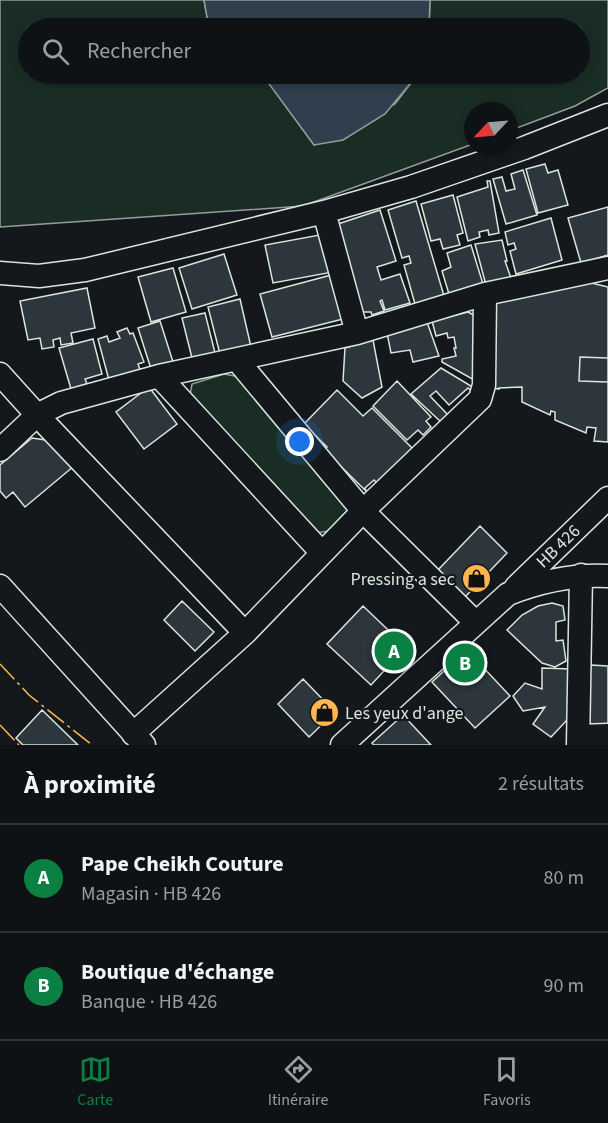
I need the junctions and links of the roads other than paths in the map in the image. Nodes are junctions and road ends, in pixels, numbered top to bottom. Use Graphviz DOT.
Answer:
graph roads {
  1 [pos="608,115"];
  2 [pos="324,212"];
  3 [pos="608,268"];
  4 [pos="0,273"];
  5 [pos="485,294"];
  6 [pos="357,333"];
  7 [pos="237,360"];
  8 [pos="0,374"];
  9 [pos="159,376"];
  10 [pos="37,415"];
  11 [pos="0,450"];
  12 [pos="608,498"];
  13 [pos="363,510"];
  14 [pos="322,553"];
  15 [pos="581,575"];
  16 [pos="608,576"];
  17 [pos="0,586"];
  18 [pos="508,594"];
  19 [pos="476,622"];
  20 [pos="245,633"];
  21 [pos="608,735"];
  22 [pos="139,740"];
  23 [pos="578,741"];
  24 [pos="342,745"];
  1 -- 2 [label="street"];
  2 -- 4 [label="street"];
  2 -- 6 [label="street"];
  3 -- 5 [label="street"];
  5 -- 6 [label="street"];
  5 -- 13 [label="street"];
  6 -- 7 [label="street"];
  7 -- 9 [label="street"];
  7 -- 13 [label="street"];
  8 -- 10 [label="street"];
  9 -- 10 [label="street"];
  9 -- 14 [label="street"];
  10 -- 11 [label="street"];
  10 -- 20 [label="street"];
  12 -- 18 [label="street, HB 426"];
  13 -- 14 [label="street"];
  13 -- 19 [label="street"];
  14 -- 20 [label="street"];
  15 -- 16 [label="street"];
  15 -- 18 [label="street"];
  15 -- 23 [label="street"];
  17 -- 22 [label="street"];
  18 -- 19 [label="street, HB 426"];
  19 -- 24 [label="street, HB 426"];
  20 -- 22 [label="street"];
  21 -- 23 [label="street"];
}
